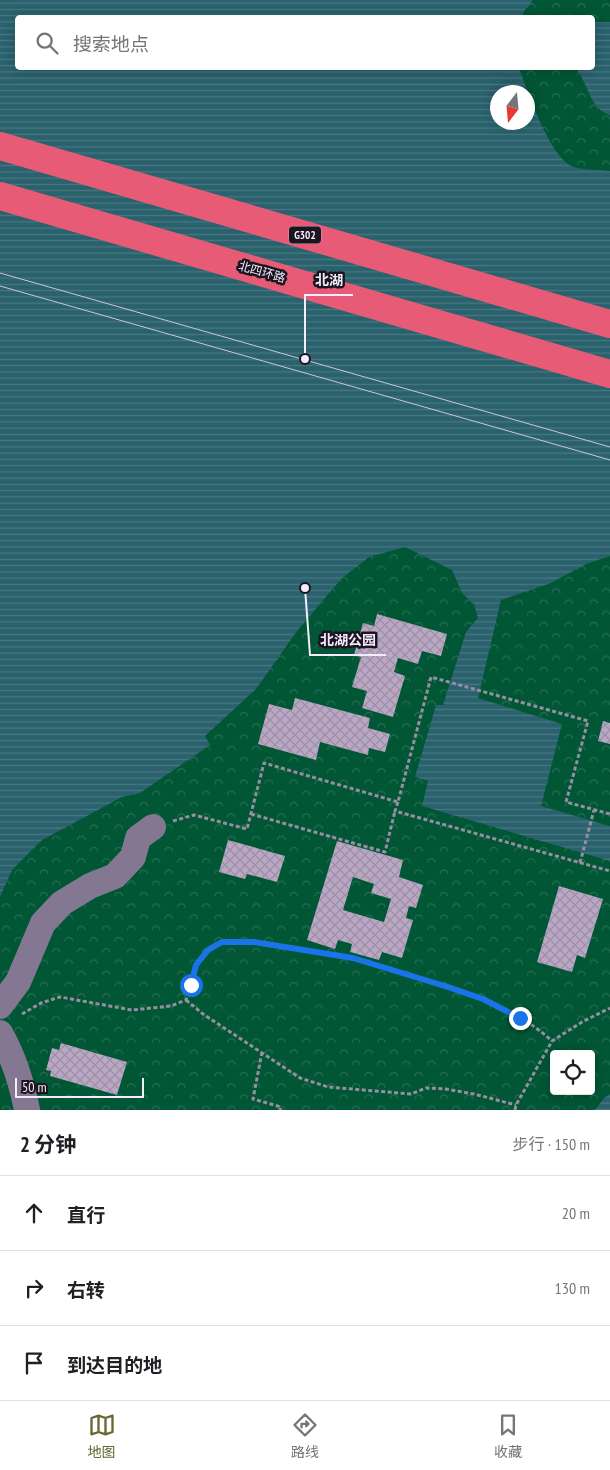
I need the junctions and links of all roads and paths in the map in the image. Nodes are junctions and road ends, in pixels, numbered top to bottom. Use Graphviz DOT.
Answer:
graph roads {
  1 [pos="0,146"];
  2 [pos="0,196"];
  3 [pos="610,324"];
  4 [pos="610,374"];
  5 [pos="398,802"];
  6 [pos="594,810"];
  7 [pos="396,811"];
  8 [pos="251,814"];
  9 [pos="610,814"];
  10 [pos="153,827"];
  11 [pos="580,863"];
  12 [pos="610,871"];
  13 [pos="186,1000"];
  14 [pos="610,1008"];
  15 [pos="5,1018"];
  16 [pos="552,1041"];
  17 [pos="262,1052"];
  18 [pos="516,1105"];
  19 [pos="27,1110"];
  20 [pos="280,1110"];
  21 [pos="514,1110"];
  1 -- 3 [label="highway, G302"];
  2 -- 4 [label="highway, 北四环路"];
  5 -- 6 [label="path"];
  5 -- 7 [label="path"];
  5 -- 8 [label="path"];
  6 -- 9 [label="path"];
  6 -- 11 [label="path"];
  7 -- 8 [label="path"];
  7 -- 11 [label="path"];
  8 -- 10 [label="path"];
  10 -- 15 [label="street"];
  11 -- 12 [label="path"];
  13 -- 15 [label="path"];
  13 -- 16 [label="path"];
  13 -- 17 [label="path"];
  14 -- 16 [label="path"];
  15 -- 19 [label="street"];
  16 -- 18 [label="path"];
  17 -- 18 [label="path"];
  17 -- 20 [label="path"];
  18 -- 21 [label="path"];
}
